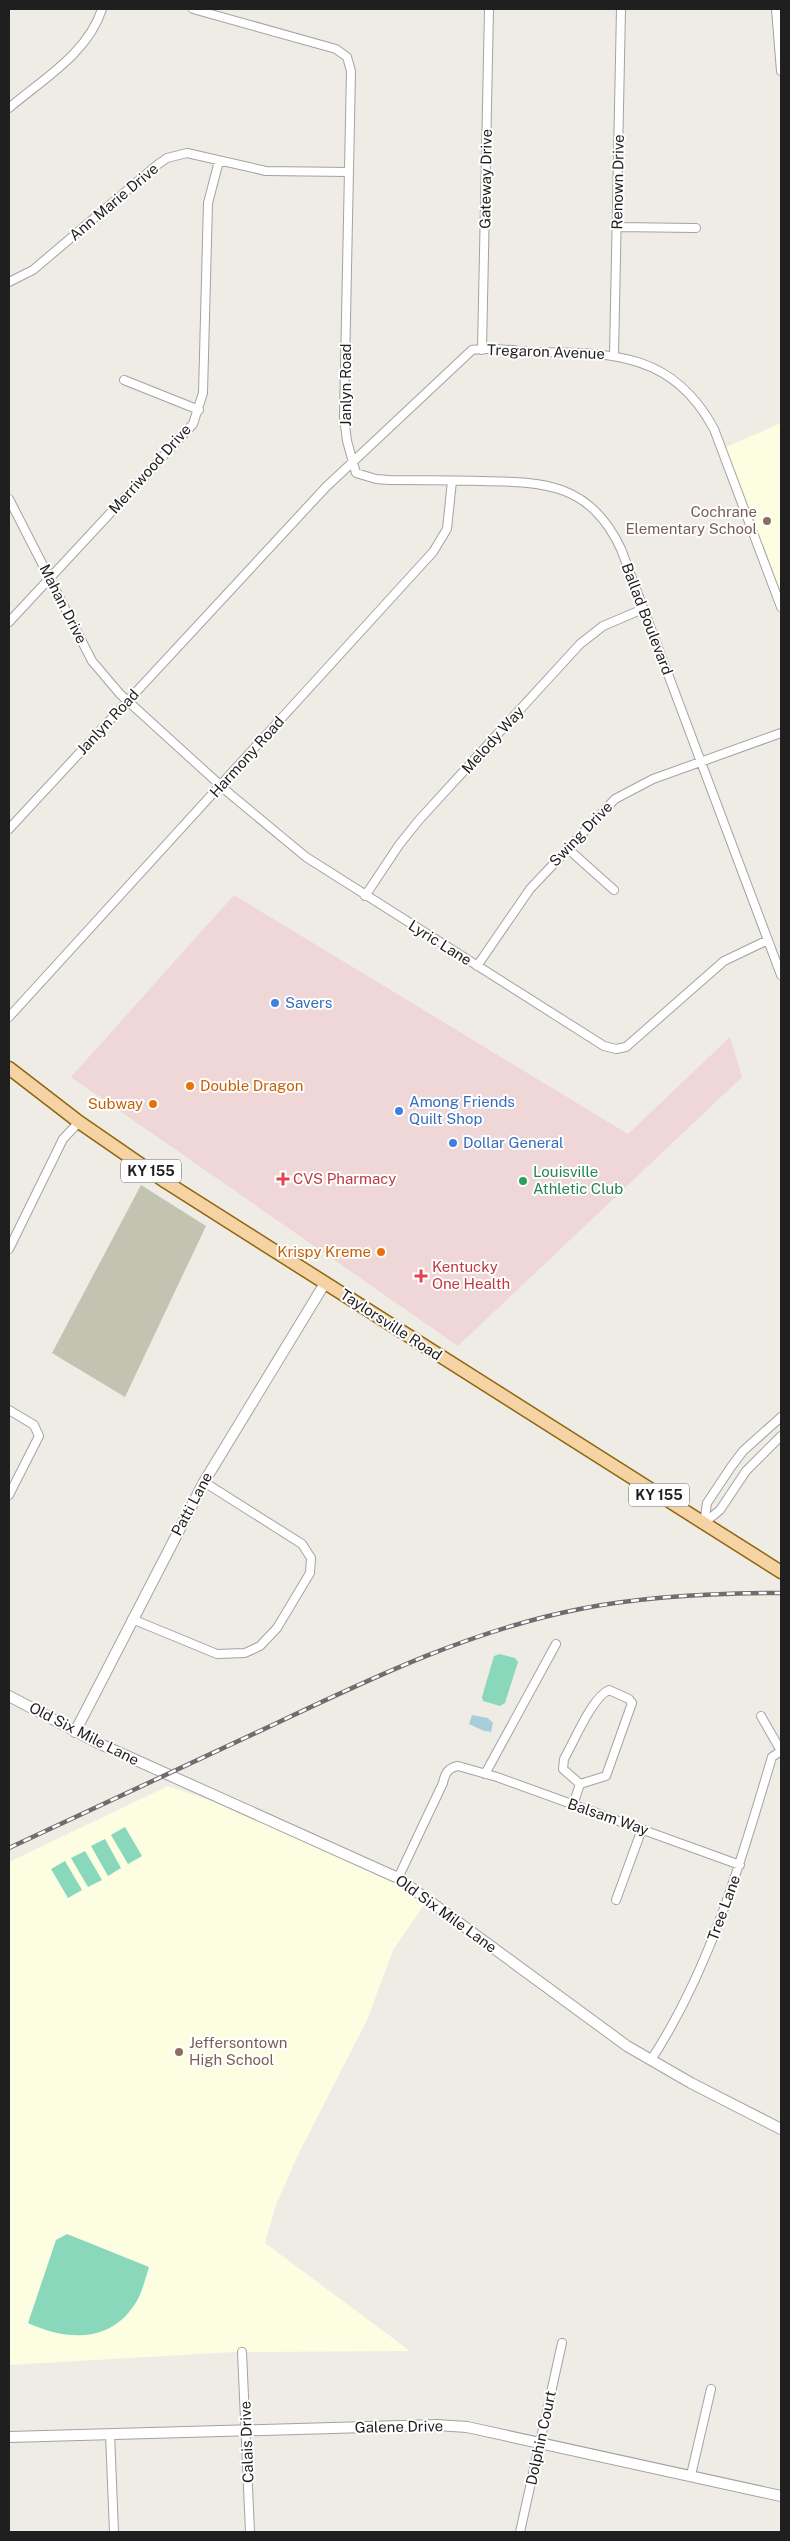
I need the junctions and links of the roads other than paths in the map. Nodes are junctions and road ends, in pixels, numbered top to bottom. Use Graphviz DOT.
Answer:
graph roads {
  1 [pos="102,9"];
  2 [pos="193,9"];
  3 [pos="489,9"];
  4 [pos="621,9"];
  5 [pos="776,9"];
  6 [pos="781,71"];
  7 [pos="9,108"];
  8 [pos="219,161"];
  9 [pos="349,172"];
  10 [pos="617,226"];
  11 [pos="696,228"];
  12 [pos="9,282"];
  13 [pos="482,350"];
  14 [pos="614,355"];
  15 [pos="124,380"];
  16 [pos="199,410"];
  17 [pos="353,462"];
  18 [pos="452,480"];
  19 [pos="9,499"];
  20 [pos="50,579"];
  21 [pos="781,607"];
  22 [pos="643,609"];
  23 [pos="9,622"];
  24 [pos="128,701"];
  25 [pos="781,733"];
  26 [pos="701,761"];
  27 [pos="221,786"];
  28 [pos="9,829"];
  29 [pos="567,848"];
  30 [pos="614,890"];
  31 [pos="365,896"];
  32 [pos="768,940"];
  33 [pos="477,966"];
  34 [pos="781,975"];
  35 [pos="9,1017"];
  36 [pos="9,1068"];
  37 [pos="79,1122"];
  38 [pos="9,1250"];
  39 [pos="325,1283"];
  40 [pos="9,1410"];
  41 [pos="781,1418"];
  42 [pos="781,1436"];
  43 [pos="204,1482"];
  44 [pos="9,1495"];
  45 [pos="704,1523"];
  46 [pos="781,1572"];
  47 [pos="132,1619"];
  48 [pos="556,1644"];
  49 [pos="9,1696"];
  50 [pos="760,1716"];
  51 [pos="75,1732"];
  52 [pos="781,1751"];
  53 [pos="485,1774"];
  54 [pos="580,1784"];
  55 [pos="573,1805"];
  56 [pos="642,1829"];
  57 [pos="740,1865"];
  58 [pos="398,1878"];
  59 [pos="616,1900"];
  60 [pos="651,2060"];
  61 [pos="781,2129"];
  62 [pos="562,2343"];
  63 [pos="242,2352"];
  64 [pos="711,2389"];
  65 [pos="247,2430"];
  66 [pos="110,2434"];
  67 [pos="9,2437"];
  68 [pos="540,2442"];
  69 [pos="692,2475"];
  70 [pos="781,2496"];
  71 [pos="114,2532"];
  72 [pos="250,2532"];
  73 [pos="520,2532"];
  1 -- 7 [label="street"];
  2 -- 9 [label="street, Janlyn Road"];
  3 -- 13 [label="street, Gateway Drive"];
  4 -- 10 [label="street, Renown Drive"];
  5 -- 6 [label="street"];
  8 -- 9 [label="street, Ann Marie Drive"];
  8 -- 12 [label="street, Ann Marie Drive"];
  8 -- 16 [label="street, Merriwood Drive"];
  9 -- 17 [label="street, Janlyn Road"];
  10 -- 11 [label="street"];
  10 -- 14 [label="street, Renown Drive"];
  13 -- 14 [label="street, Tregaron Avenue"];
  13 -- 17 [label="street, Tregaron Avenue"];
  14 -- 21 [label="street, Tregaron Avenue"];
  15 -- 16 [label="street"];
  16 -- 20 [label="street, Merriwood Drive"];
  17 -- 18 [label="street, Ballad Boulevard"];
  17 -- 24 [label="street, Janlyn Road"];
  18 -- 22 [label="street, Ballad Boulevard"];
  18 -- 27 [label="street, Harmony Road"];
  19 -- 20 [label="street, Mahan Drive"];
  20 -- 23 [label="street, Merriwood Drive"];
  20 -- 24 [label="street, Mahan Drive"];
  22 -- 26 [label="street, Ballad Boulevard"];
  22 -- 31 [label="street, Melody Way"];
  24 -- 27 [label="street, Lyric Lane"];
  24 -- 28 [label="street, Janlyn Road"];
  25 -- 26 [label="street, Swing Drive"];
  26 -- 29 [label="street, Swing Drive"];
  26 -- 32 [label="street, Ballad Boulevard"];
  27 -- 31 [label="street, Lyric Lane"];
  27 -- 35 [label="street, Harmony Road"];
  29 -- 30 [label="street"];
  29 -- 33 [label="street, Swing Drive"];
  31 -- 33 [label="street, Lyric Lane"];
  32 -- 33 [label="street, Lyric Lane"];
  32 -- 34 [label="street, Ballad Boulevard"];
  36 -- 37 [label="main road, Taylorsville Road / KY 155"];
  37 -- 38 [label="street"];
  37 -- 39 [label="main road, Taylorsville Road / KY 155"];
  39 -- 43 [label="street, Patti Lane"];
  39 -- 45 [label="main road, Taylorsville Road / KY 155"];
  40 -- 44 [label="street"];
  41 -- 45 [label="street"];
  42 -- 45 [label="street"];
  43 -- 47 [label="street, Patti Lane"];
  43 -- 47 [label="street"];
  45 -- 46 [label="main road, Taylorsville Road / KY 155"];
  47 -- 51 [label="street, Patti Lane"];
  48 -- 53 [label="street"];
  49 -- 51 [label="street, Old Six Mile Lane"];
  50 -- 52 [label="street"];
  51 -- 58 [label="street, Old Six Mile Lane"];
  52 -- 57 [label="street, Tree Lane"];
  53 -- 55 [label="street, Balsam Way"];
  53 -- 58 [label="street, Balsam Way"];
  54 -- 54 [label="street"];
  54 -- 55 [label="street"];
  55 -- 56 [label="street, Balsam Way"];
  56 -- 57 [label="street, Balsam Way"];
  56 -- 59 [label="street"];
  57 -- 60 [label="street, Tree Lane"];
  58 -- 60 [label="street, Old Six Mile Lane"];
  60 -- 61 [label="street, Old Six Mile Lane"];
  62 -- 68 [label="street, Dolphin Court"];
  63 -- 65 [label="street, Calais Drive"];
  64 -- 69 [label="street"];
  65 -- 66 [label="street, Galene Drive"];
  65 -- 68 [label="street, Galene Drive"];
  65 -- 72 [label="street, Calais Drive"];
  66 -- 67 [label="street, Galene Drive"];
  66 -- 71 [label="street"];
  68 -- 69 [label="street, Galene Drive"];
  68 -- 73 [label="street, Dolphin Court"];
  69 -- 70 [label="street, Galene Drive"];
}
